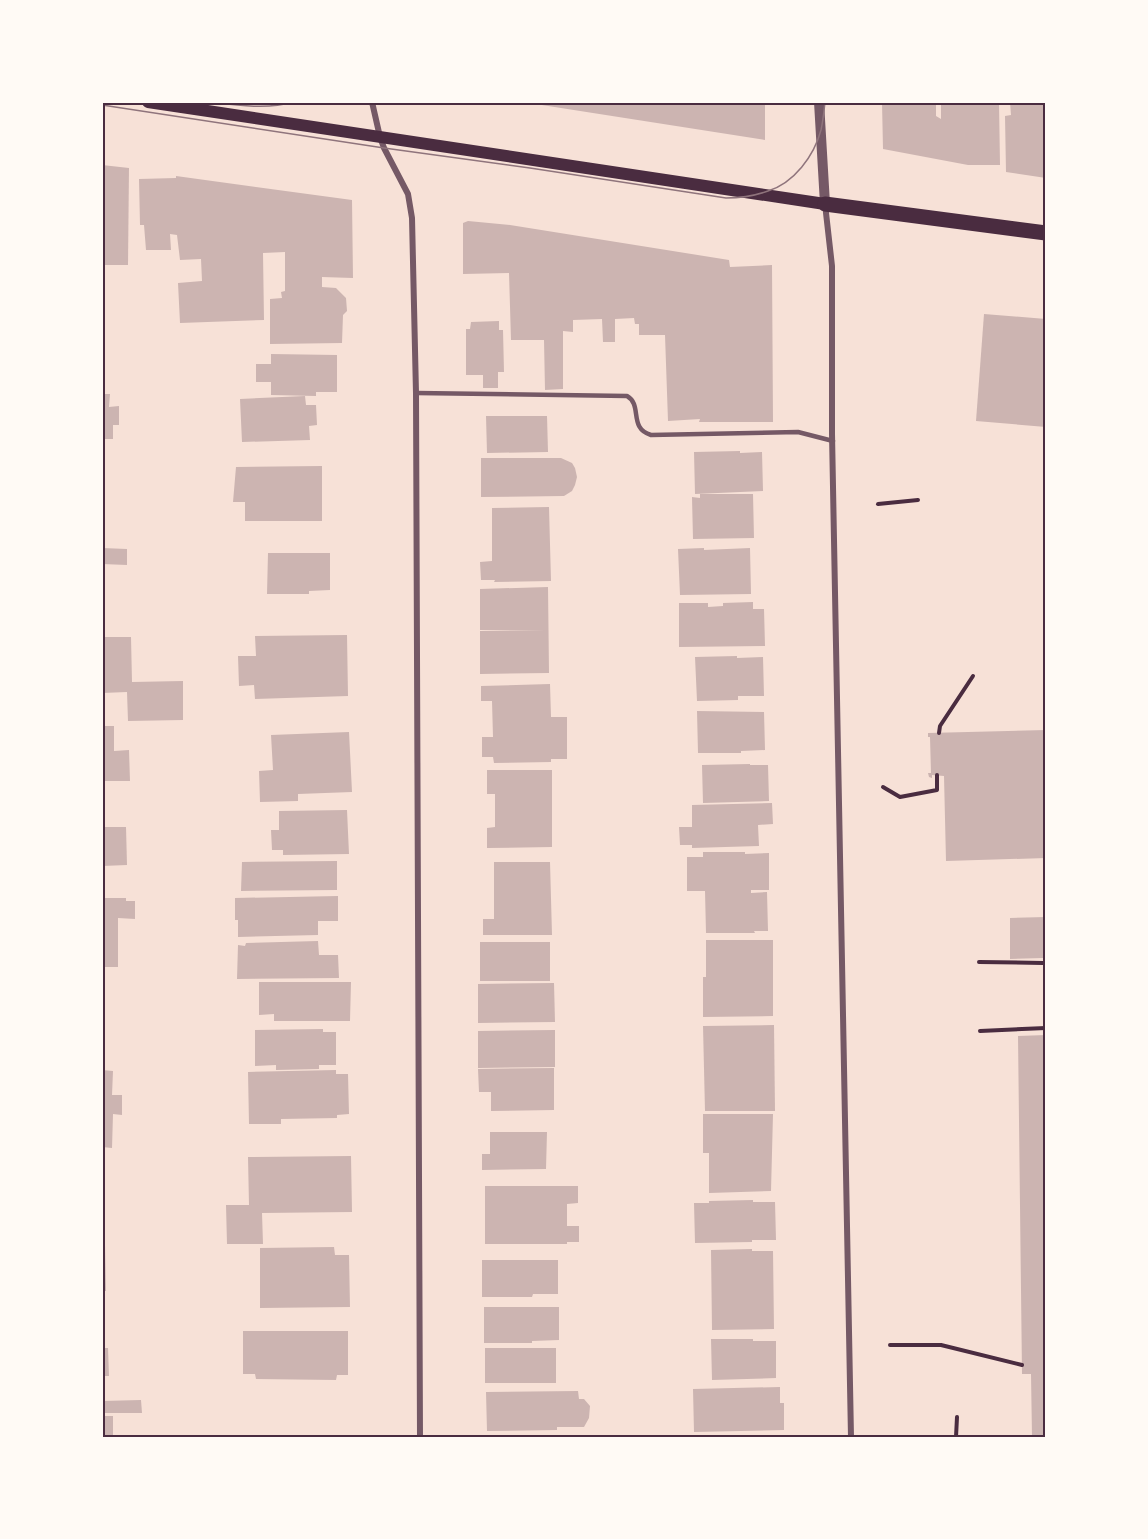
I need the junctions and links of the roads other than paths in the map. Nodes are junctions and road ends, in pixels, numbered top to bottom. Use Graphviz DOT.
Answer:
graph roads {
  1 [pos="148,102"];
  2 [pos="372,102"];
  3 [pos="819,102"];
  4 [pos="380,137"];
  5 [pos="825,204"];
  6 [pos="1046,233"];
  7 [pos="416,393"];
  8 [pos="833,441"];
  9 [pos="420,1437"];
  10 [pos="851,1437"];
  1 -- 4 [label="main road"];
  2 -- 4 [label="street"];
  3 -- 5 [label="street"];
  4 -- 5 [label="main road"];
  4 -- 7 [label="street"];
  5 -- 6 [label="main road"];
  5 -- 8 [label="street"];
  7 -- 8 [label="lane"];
  7 -- 9 [label="street"];
  8 -- 10 [label="street"];
}
